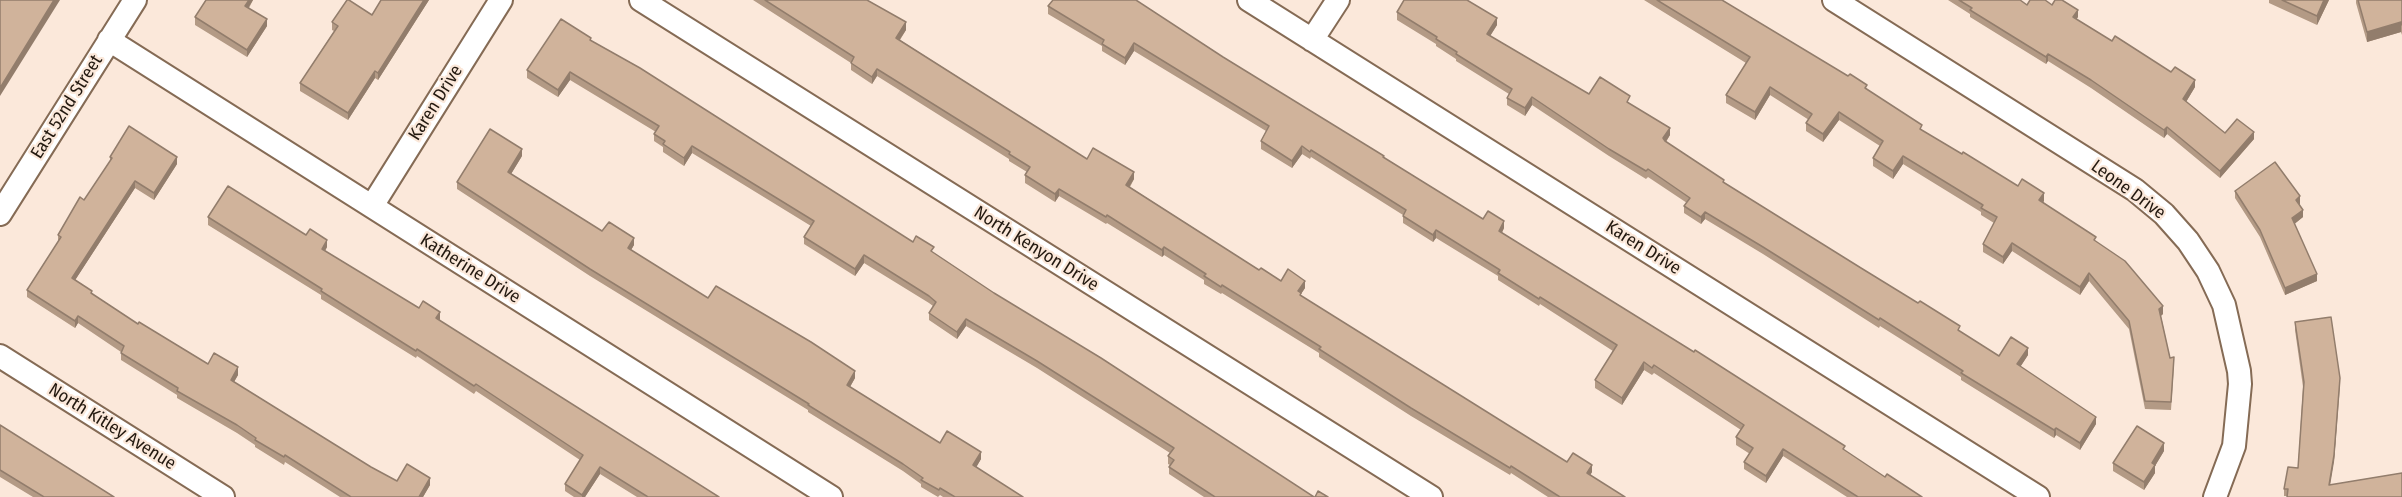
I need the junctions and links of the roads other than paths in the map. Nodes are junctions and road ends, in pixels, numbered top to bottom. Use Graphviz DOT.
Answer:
graph roads {
  1 [pos="135,0"];
  2 [pos="501,0"];
  3 [pos="642,0"];
  4 [pos="1248,0"];
  5 [pos="1338,0"];
  6 [pos="1834,0"];
  7 [pos="109,40"];
  8 [pos="1312,40"];
  9 [pos="372,206"];
  10 [pos="0,214"];
  11 [pos="0,357"];
  12 [pos="223,497"];
  13 [pos="831,497"];
  14 [pos="1431,497"];
  15 [pos="2038,497"];
  16 [pos="2215,497"];
  1 -- 7 [label="street, East 52nd Street"];
  2 -- 9 [label="street, Karen Drive"];
  3 -- 14 [label="street, North Kenyon Drive"];
  4 -- 8 [label="street, Karen Drive"];
  5 -- 8 [label="street"];
  6 -- 16 [label="street, Leone Drive"];
  7 -- 9 [label="street, Katherine Drive"];
  7 -- 10 [label="street, East 52nd Street"];
  8 -- 15 [label="street, Karen Drive"];
  9 -- 13 [label="street, Katherine Drive"];
  11 -- 12 [label="street, North Kitley Avenue"];
}
